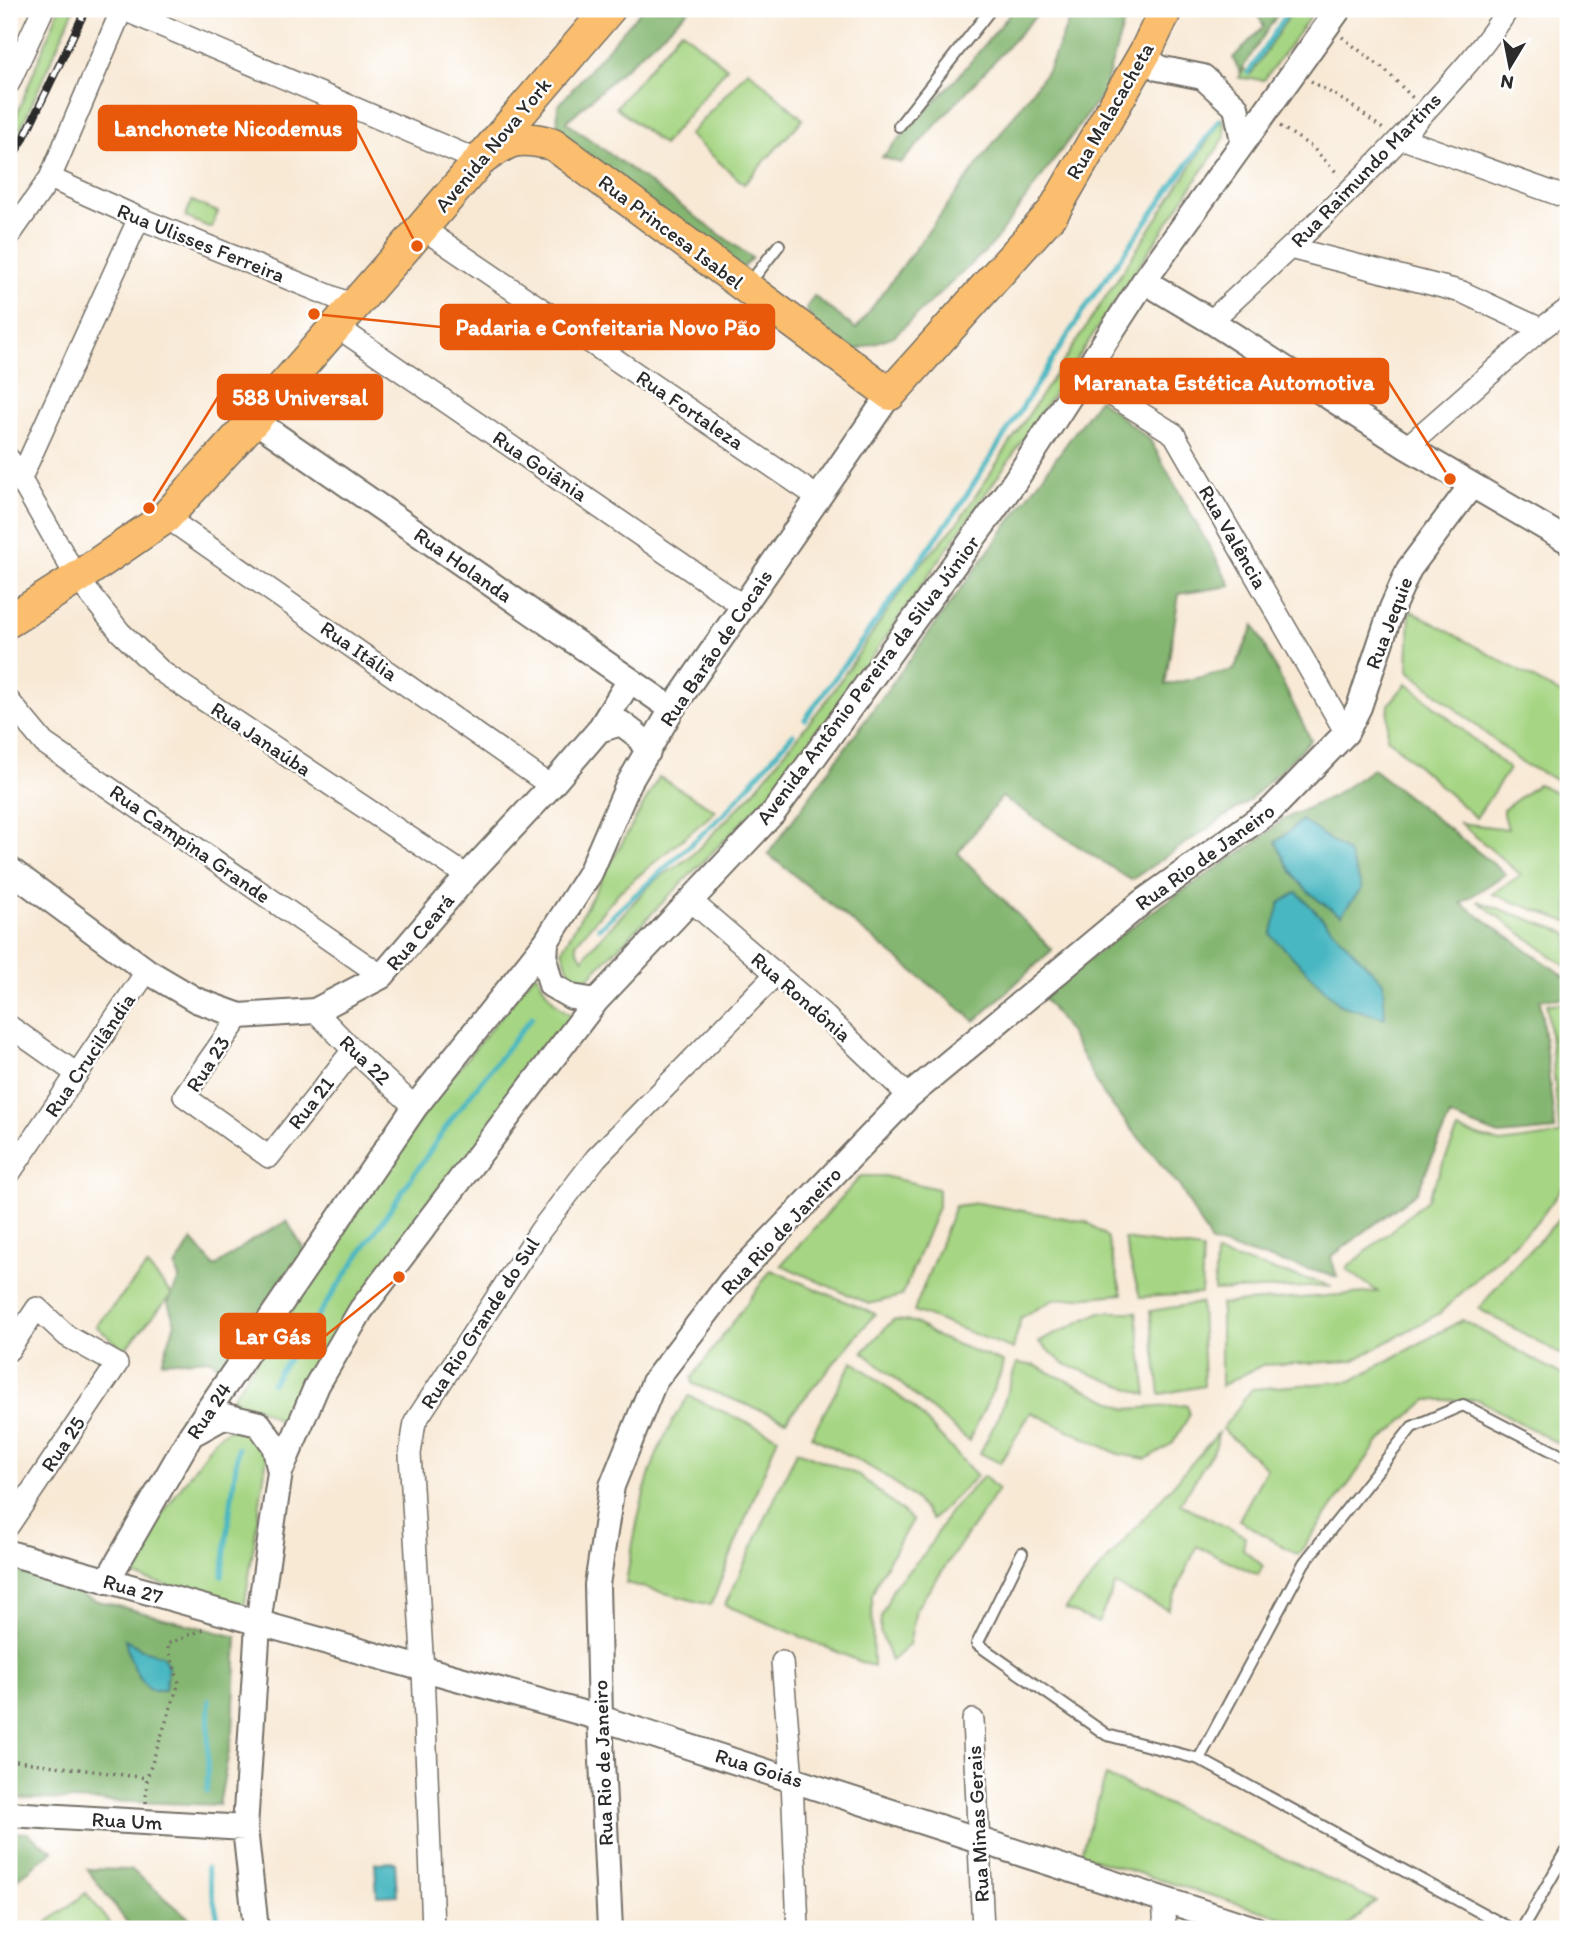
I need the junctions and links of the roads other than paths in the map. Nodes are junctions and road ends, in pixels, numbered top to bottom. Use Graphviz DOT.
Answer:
graph roads {
  1 [pos="43,9"];
  2 [pos="122,9"];
  3 [pos="991,9"];
  4 [pos="1166,9"];
  5 [pos="1508,9"];
  6 [pos="603,10"];
  7 [pos="1333,17"];
  8 [pos="1146,51"];
  9 [pos="9,83"];
  10 [pos="544,85"];
  11 [pos="899,125"];
  12 [pos="1401,138"];
  13 [pos="1243,141"];
  14 [pos="553,144"];
  15 [pos="479,162"];
  16 [pos="50,178"];
  17 [pos="1568,198"];
  18 [pos="1052,212"];
  19 [pos="139,218"];
  20 [pos="422,228"];
  21 [pos="9,236"];
  22 [pos="779,245"];
  23 [pos="1290,248"];
  24 [pos="1144,281"];
  25 [pos="746,287"];
  26 [pos="1568,309"];
  27 [pos="345,316"];
  28 [pos="1212,321"];
  29 [pos="1541,329"];
  30 [pos="1083,377"];
  31 [pos="890,394"];
  32 [pos="254,420"];
  33 [pos="1407,447"];
  34 [pos="9,459"];
  35 [pos="20,480"];
  36 [pos="1471,486"];
  37 [pos="819,498"];
  38 [pos="166,517"];
  39 [pos="1568,541"];
  40 [pos="77,578"];
  41 [pos="743,606"];
  42 [pos="9,621"];
  43 [pos="630,680"];
  44 [pos="9,701"];
  45 [pos="672,709"];
  46 [pos="599,730"];
  47 [pos="1346,733"];
  48 [pos="648,751"];
  49 [pos="551,786"];
  50 [pos="9,869"];
  51 [pos="467,876"];
  52 [pos="690,901"];
  53 [pos="546,942"];
  54 [pos="147,971"];
  55 [pos="776,974"];
  56 [pos="382,976"];
  57 [pos="596,1001"];
  58 [pos="316,1011"];
  59 [pos="240,1016"];
  60 [pos="9,1026"];
  61 [pos="353,1050"];
  62 [pos="77,1074"];
  63 [pos="909,1096"];
  64 [pos="415,1107"];
  65 [pos="269,1157"];
  66 [pos="9,1174"];
  67 [pos="9,1350"];
  68 [pos="191,1435"];
  69 [pos="1568,1459"];
  70 [pos="280,1472"];
  71 [pos="9,1525"];
  72 [pos="9,1553"];
  73 [pos="1022,1553"];
  74 [pos="107,1581"];
  75 [pos="258,1624"];
  76 [pos="782,1662"];
  77 [pos="423,1670"];
  78 [pos="600,1718"];
  79 [pos="973,1720"];
  80 [pos="1199,1759"];
  81 [pos="792,1779"];
  82 [pos="9,1814"];
  83 [pos="245,1828"];
  84 [pos="980,1839"];
  85 [pos="1568,1849"];
  86 [pos="1163,1899"];
  87 [pos="256,1929"];
  88 [pos="433,1929"];
  89 [pos="610,1929"];
  90 [pos="798,1929"];
  91 [pos="983,1929"];
  92 [pos="1165,1929"];
  93 [pos="1255,1929"];
  94 [pos="1511,1929"];
  95 [pos="1522,1929"];
  1 -- 9 [label="street"];
  2 -- 15 [label="street"];
  2 -- 16 [label="street"];
  3 -- 11 [label="lane"];
  4 -- 8 [label="main road, Rua Malacacheta"];
  5 -- 12 [label="street, Rua Raimundo Martins"];
  6 -- 10 [label="main road, Avenida Nova York"];
  7 -- 13 [label="street, Avenida Antônio Pereira da Silva Júnior"];
  8 -- 13 [label="street"];
  8 -- 18 [label="main road, Rua Malacacheta"];
  10 -- 14 [label="main road"];
  10 -- 15 [label="main road, Avenida Nova York"];
  12 -- 17 [label="street"];
  12 -- 23 [label="street, Rua Raimundo Martins"];
  13 -- 24 [label="street, Avenida Antônio Pereira da Silva Júnior"];
  14 -- 15 [label="main road, Rua Princesa Isabel"];
  14 -- 25 [label="main road, Rua Princesa Isabel"];
  15 -- 20 [label="main road, Avenida Nova York"];
  16 -- 19 [label="street, Rua Ulisses Ferreira"];
  16 -- 21 [label="street"];
  18 -- 31 [label="main road, Rua Barão de Cocais"];
  19 -- 27 [label="street, Rua Ulisses Ferreira"];
  19 -- 35 [label="street"];
  20 -- 27 [label="main road, Avenida Nova York"];
  20 -- 37 [label="street, Rua Fortaleza"];
  22 -- 25 [label="lane"];
  23 -- 28 [label="street, Rua Raimundo Martins"];
  23 -- 29 [label="street"];
  24 -- 28 [label="street"];
  24 -- 30 [label="street, Avenida Antônio Pereira da Silva Júnior"];
  25 -- 31 [label="main road, Rua Princesa Isabel"];
  26 -- 29 [label="street"];
  27 -- 32 [label="main road, Avenida Nova York"];
  27 -- 41 [label="street, Rua Goiânia"];
  28 -- 33 [label="street"];
  29 -- 33 [label="street"];
  30 -- 47 [label="street, Rua Valência"];
  30 -- 52 [label="street, Avenida Antônio Pereira da Silva Júnior"];
  31 -- 37 [label="street, Rua Barão de Cocais"];
  32 -- 38 [label="main road, Avenida Nova York"];
  32 -- 43 [label="street, Rua Holanda"];
  33 -- 36 [label="street"];
  34 -- 35 [label="street, Rua Janaúba"];
  35 -- 40 [label="street, Rua Janaúba"];
  36 -- 39 [label="street"];
  36 -- 47 [label="street, Rua Jequie"];
  37 -- 41 [label="street, Rua Barão de Cocais"];
  38 -- 40 [label="main road, Avenida Nova York"];
  38 -- 49 [label="street, Rua Itália"];
  40 -- 42 [label="main road, Avenida Nova York"];
  40 -- 51 [label="street, Rua Janaúba"];
  41 -- 45 [label="street, Rua Barão de Cocais"];
  43 -- 45 [label="street, Rua Holanda"];
  43 -- 46 [label="street, Rua Ceará"];
  44 -- 56 [label="street, Rua Campina Grande"];
  45 -- 48 [label="street, Rua Barão de Cocais"];
  46 -- 48 [label="street"];
  46 -- 49 [label="street, Rua Ceará"];
  47 -- 63 [label="street, Rua Rio de Janeiro"];
  48 -- 53 [label="street, Rua Barão de Cocais"];
  49 -- 51 [label="street, Rua Ceará"];
  50 -- 54 [label="street, Rua Ceará"];
  51 -- 56 [label="street, Rua Ceará"];
  52 -- 55 [label="street, Rua Rondônia"];
  52 -- 57 [label="street, Avenida Antônio Pereira da Silva Júnior"];
  53 -- 57 [label="street"];
  53 -- 64 [label="street, Rua Barão de Cocais"];
  54 -- 59 [label="street, Rua Ceará"];
  54 -- 62 [label="street, Rua Crucilândia"];
  55 -- 63 [label="street, Rua Rondônia"];
  55 -- 77 [label="street, Rua Rio Grande do Sul"];
  56 -- 58 [label="street, Rua Ceará"];
  57 -- 70 [label="street, Avenida Antônio Pereira da Silva Júnior"];
  58 -- 59 [label="street, Rua Ceará"];
  58 -- 61 [label="street, Rua 22"];
  59 -- 65 [label="street, Rua 23"];
  60 -- 62 [label="street"];
  61 -- 64 [label="street, Rua 22"];
  61 -- 65 [label="street, Rua 21"];
  62 -- 66 [label="street, Rua Crucilândia"];
  63 -- 78 [label="street, Rua Rio de Janeiro"];
  64 -- 68 [label="street, Rua 24"];
  67 -- 71 [label="street, Rua 25"];
  68 -- 70 [label="street"];
  68 -- 74 [label="street, Rua 24"];
  69 -- 80 [label="lane"];
  70 -- 75 [label="street, Avenida Antônio Pereira da Silva Júnior"];
  72 -- 74 [label="street, Rua 27"];
  73 -- 80 [label="lane"];
  74 -- 75 [label="street, Rua 27"];
  75 -- 77 [label="street, Rua Goiás"];
  75 -- 83 [label="street, Avenida Antônio Pereira da Silva Júnior"];
  76 -- 81 [label="street"];
  77 -- 78 [label="street, Rua Goiás"];
  77 -- 88 [label="street, Rua Rio Grande do Sul"];
  78 -- 81 [label="street, Rua Goiás"];
  78 -- 89 [label="street, Rua Rio de Janeiro"];
  79 -- 84 [label="street, Rua Minas Gerais"];
  80 -- 94 [label="lane"];
  81 -- 84 [label="street, Rua Goiás"];
  81 -- 90 [label="street"];
  82 -- 83 [label="street, Rua Um"];
  83 -- 87 [label="street, Avenida Antônio Pereira da Silva Júnior"];
  84 -- 86 [label="street, Rua Goiás"];
  84 -- 91 [label="street, Rua Minas Gerais"];
  85 -- 95 [label="lane"];
  86 -- 92 [label="street"];
  86 -- 93 [label="street, Rua Goiás"];
}
